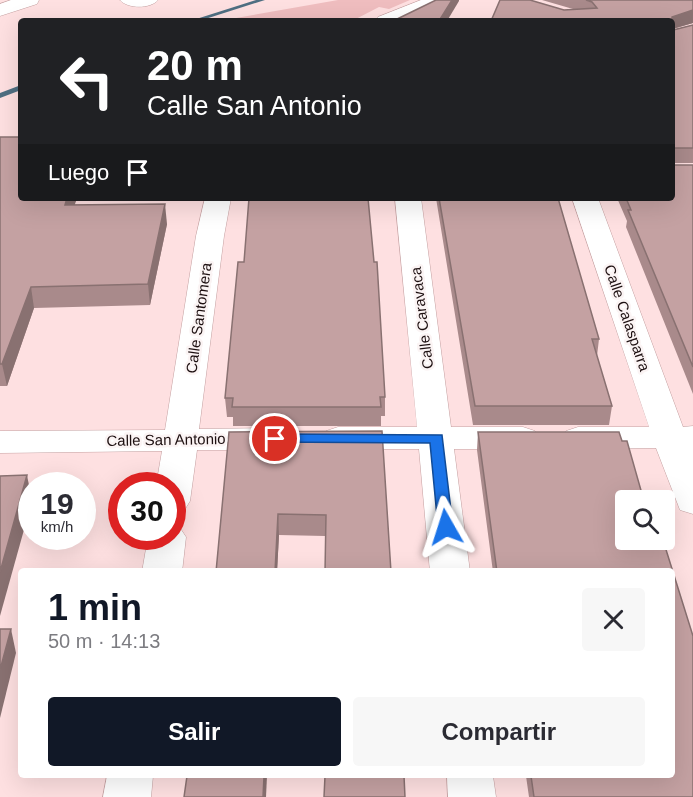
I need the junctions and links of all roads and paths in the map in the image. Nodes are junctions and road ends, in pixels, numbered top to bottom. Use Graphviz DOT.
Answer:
graph roads {
  1 [pos="30,0"];
  2 [pos="129,0"];
  3 [pos="149,0"];
  4 [pos="437,0"];
  5 [pos="0,10"];
  6 [pos="392,18"];
  7 [pos="217,201"];
  8 [pos="408,201"];
  9 [pos="586,201"];
  10 [pos="681,437"];
  11 [pos="437,438"];
  12 [pos="182,439"];
  13 [pos="0,442"];
  14 [pos="177,472"];
  15 [pos="693,501"];
  16 [pos="165,550"];
  17 [pos="163,568"];
  18 [pos="450,568"];
  19 [pos="130,778"];
  20 [pos="470,778"];
  21 [pos="126,797"];
  22 [pos="472,797"];
  1 -- 5 [label="street"];
  2 -- 3 [label="street"];
  4 -- 6 [label="street"];
  7 -- 12 [label="street, Calle Santomera"];
  8 -- 11 [label="street, Calle Caravaca"];
  9 -- 10 [label="street, Calle Calasparra"];
  10 -- 11 [label="street, Calle San Antonio"];
  10 -- 15 [label="street, Calle Calasparra"];
  11 -- 12 [label="street, Calle San Antonio"];
  11 -- 18 [label="street, Calle Caravaca"];
  12 -- 13 [label="street, Calle San Antonio"];
  12 -- 14 [label="street, Calle Santomera"];
  16 -- 17 [label="street"];
  19 -- 21 [label="street"];
  20 -- 22 [label="street"];
}
